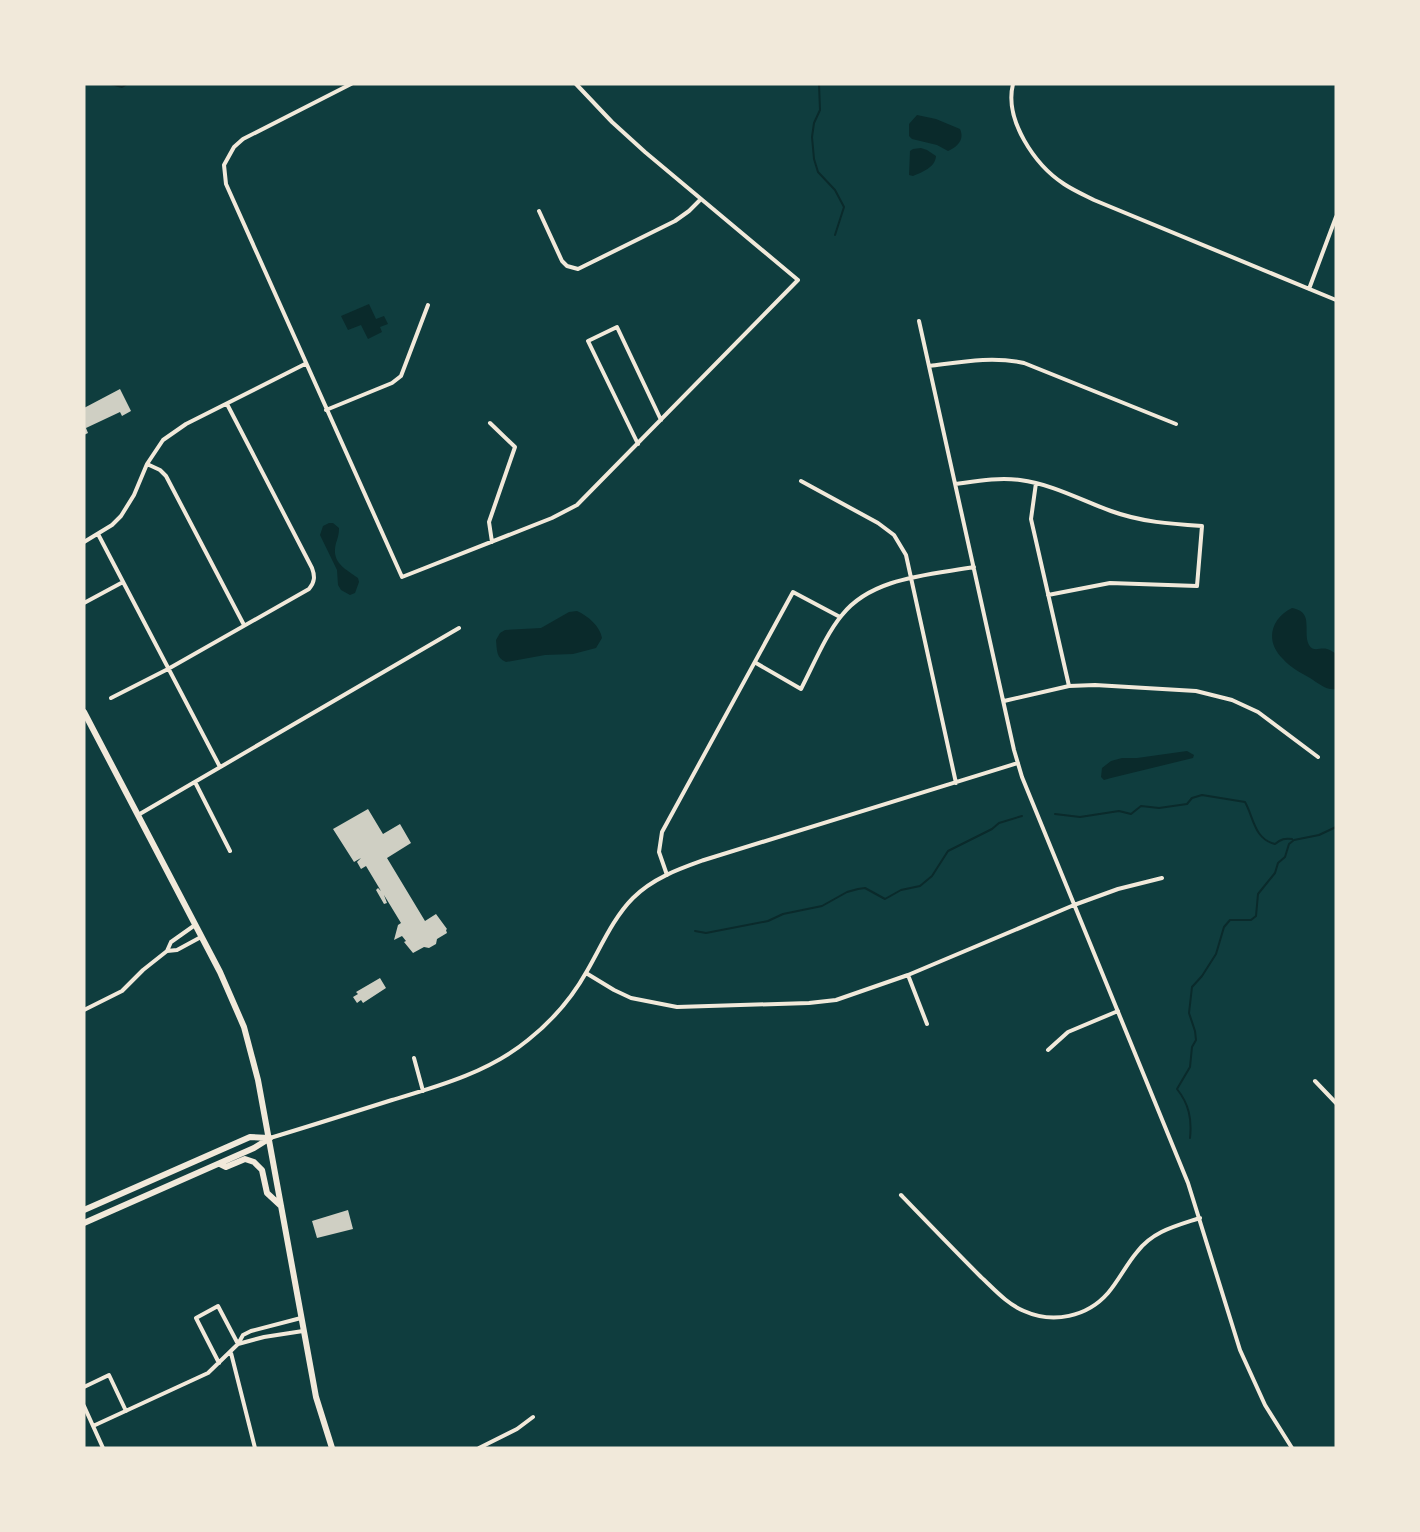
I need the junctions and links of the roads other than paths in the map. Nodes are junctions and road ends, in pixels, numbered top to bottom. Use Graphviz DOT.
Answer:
graph roads {
  1 [pos="351,84"];
  2 [pos="576,84"];
  3 [pos="1013,84"];
  4 [pos="700,200"];
  5 [pos="539,211"];
  6 [pos="1336,217"];
  7 [pos="1309,289"];
  8 [pos="1336,300"];
  9 [pos="428,305"];
  10 [pos="919,321"];
  11 [pos="305,364"];
  12 [pos="930,366"];
  13 [pos="227,404"];
  14 [pos="326,410"];
  15 [pos="661,420"];
  16 [pos="490,423"];
  17 [pos="1176,424"];
  18 [pos="638,444"];
  19 [pos="147,464"];
  20 [pos="801,481"];
  21 [pos="1036,483"];
  22 [pos="956,484"];
  23 [pos="98,534"];
  24 [pos="84,542"];
  25 [pos="492,542"];
  26 [pos="974,567"];
  27 [pos="911,579"];
  28 [pos="123,582"];
  29 [pos="1048,595"];
  30 [pos="84,603"];
  31 [pos="840,617"];
  32 [pos="244,626"];
  33 [pos="459,628"];
  34 [pos="756,663"];
  35 [pos="168,669"];
  36 [pos="1069,686"];
  37 [pos="111,698"];
  38 [pos="1004,701"];
  39 [pos="84,712"];
  40 [pos="1318,757"];
  41 [pos="1018,763"];
  42 [pos="220,767"];
  43 [pos="195,782"];
  44 [pos="957,783"];
  45 [pos="138,815"];
  46 [pos="230,851"];
  47 [pos="666,875"];
  48 [pos="1162,878"];
  49 [pos="1074,905"];
  50 [pos="195,925"];
  51 [pos="201,937"];
  52 [pos="167,951"];
  53 [pos="586,973"];
  54 [pos="908,975"];
  55 [pos="84,1010"];
  56 [pos="1118,1011"];
  57 [pos="927,1024"];
  58 [pos="1048,1050"];
  59 [pos="414,1058"];
  60 [pos="1315,1081"];
  61 [pos="423,1091"];
  62 [pos="1336,1103"];
  63 [pos="270,1138"];
  64 [pos="220,1164"];
  65 [pos="902,1195"];
  66 [pos="281,1207"];
  67 [pos="84,1210"];
  68 [pos="1200,1218"];
  69 [pos="84,1223"];
  70 [pos="301,1318"];
  71 [pos="303,1330"];
  72 [pos="238,1344"];
  73 [pos="231,1352"];
  74 [pos="219,1364"];
  75 [pos="84,1387"];
  76 [pos="84,1406"];
  77 [pos="126,1411"];
  78 [pos="533,1417"];
  79 [pos="93,1426"];
  80 [pos="104,1448"];
  81 [pos="255,1448"];
  82 [pos="332,1448"];
  83 [pos="479,1448"];
  84 [pos="1292,1448"];
  1 -- 11 [label="street"];
  2 -- 4 [label="street"];
  3 -- 7 [label="street"];
  4 -- 5 [label="street"];
  4 -- 15 [label="street"];
  6 -- 7 [label="street"];
  7 -- 8 [label="street"];
  9 -- 14 [label="street"];
  10 -- 12 [label="street"];
  11 -- 13 [label="street"];
  11 -- 14 [label="street"];
  12 -- 17 [label="street"];
  12 -- 22 [label="street"];
  13 -- 19 [label="street"];
  13 -- 32 [label="street"];
  14 -- 25 [label="street"];
  15 -- 18 [label="street"];
  15 -- 18 [label="street"];
  16 -- 25 [label="street"];
  18 -- 25 [label="street"];
  19 -- 23 [label="street"];
  19 -- 32 [label="street"];
  20 -- 27 [label="street"];
  21 -- 22 [label="street"];
  21 -- 29 [label="street"];
  21 -- 29 [label="street"];
  22 -- 26 [label="street"];
  23 -- 24 [label="street"];
  23 -- 28 [label="street"];
  26 -- 27 [label="street"];
  26 -- 38 [label="street"];
  27 -- 31 [label="street"];
  27 -- 44 [label="street"];
  28 -- 30 [label="street"];
  28 -- 35 [label="street"];
  29 -- 36 [label="street"];
  31 -- 34 [label="street"];
  31 -- 34 [label="street"];
  32 -- 35 [label="street"];
  33 -- 42 [label="street"];
  34 -- 47 [label="street"];
  35 -- 37 [label="street"];
  35 -- 42 [label="street"];
  36 -- 38 [label="street"];
  36 -- 40 [label="street"];
  38 -- 41 [label="street"];
  39 -- 45 [label="main road"];
  41 -- 44 [label="street"];
  41 -- 49 [label="street"];
  42 -- 43 [label="street"];
  43 -- 45 [label="street"];
  43 -- 46 [label="street"];
  44 -- 47 [label="street"];
  45 -- 50 [label="main road"];
  47 -- 53 [label="street"];
  48 -- 49 [label="street"];
  49 -- 54 [label="street"];
  49 -- 56 [label="street"];
  50 -- 51 [label="main road"];
  50 -- 52 [label="street"];
  51 -- 52 [label="street"];
  51 -- 63 [label="main road"];
  52 -- 55 [label="street"];
  53 -- 54 [label="street"];
  53 -- 61 [label="street"];
  54 -- 57 [label="street"];
  56 -- 58 [label="street"];
  56 -- 68 [label="street"];
  59 -- 61 [label="street"];
  60 -- 62 [label="street"];
  61 -- 63 [label="street"];
  63 -- 64 [label="main road"];
  63 -- 66 [label="main road"];
  63 -- 67 [label="main road"];
  64 -- 66 [label="main road"];
  64 -- 69 [label="main road"];
  65 -- 68 [label="street"];
  66 -- 70 [label="main road"];
  68 -- 84 [label="street"];
  70 -- 71 [label="main road"];
  70 -- 72 [label="street"];
  71 -- 72 [label="street"];
  71 -- 82 [label="main road"];
  72 -- 73 [label="street"];
  72 -- 74 [label="street"];
  73 -- 74 [label="street"];
  73 -- 81 [label="street"];
  74 -- 77 [label="street"];
  75 -- 77 [label="street"];
  76 -- 79 [label="street"];
  77 -- 79 [label="street"];
  78 -- 83 [label="street"];
  79 -- 80 [label="street"];
}
